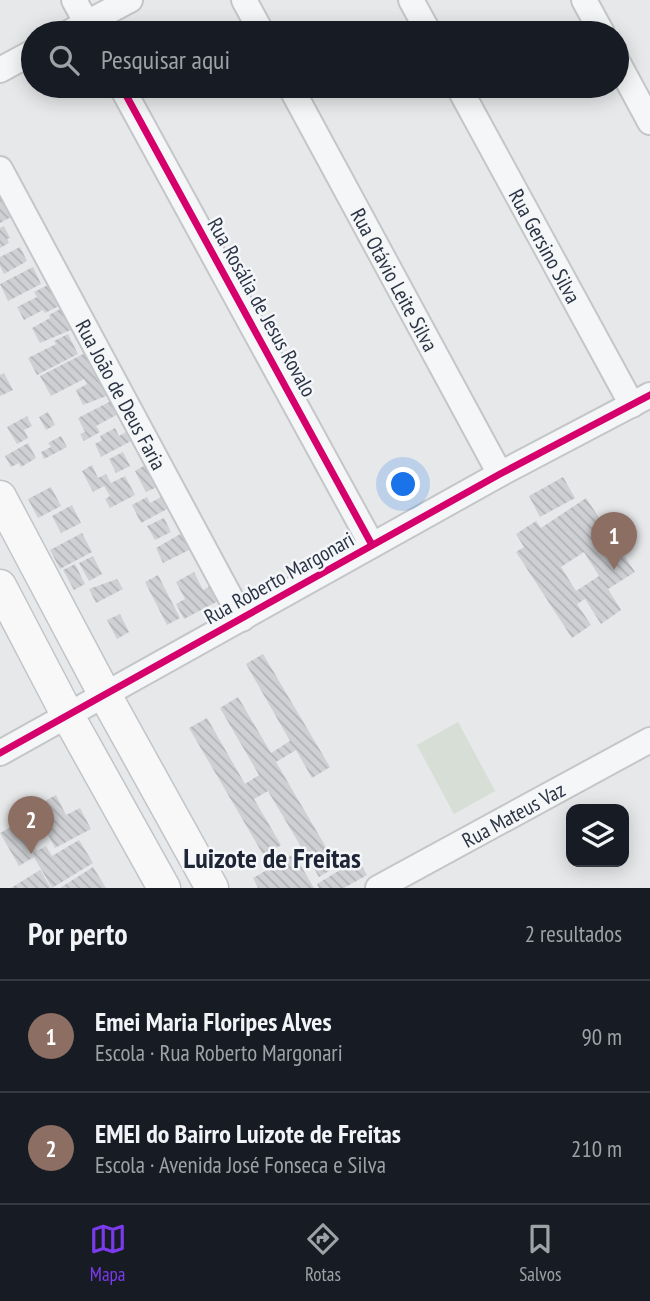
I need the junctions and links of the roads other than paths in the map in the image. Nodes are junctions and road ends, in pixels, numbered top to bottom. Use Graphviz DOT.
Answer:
graph roads {
  1 [pos="74,0"];
  2 [pos="130,0"];
  3 [pos="244,0"];
  4 [pos="411,0"];
  5 [pos="583,0"];
  6 [pos="80,21"];
  7 [pos="96,21"];
  8 [pos="255,21"];
  9 [pos="422,21"];
  10 [pos="595,21"];
  11 [pos="21,59"];
  12 [pos="0,70"];
  13 [pos="629,83"];
  14 [pos="128,98"];
  15 [pos="296,98"];
  16 [pos="465,98"];
  17 [pos="650,122"];
  18 [pos="0,169"];
  19 [pos="641,400"];
  20 [pos="499,474"];
  21 [pos="0,497"];
  22 [pos="372,545"];
  23 [pos="0,586"];
  24 [pos="242,619"];
  25 [pos="105,695"];
  26 [pos="68,716"];
  27 [pos="650,740"];
  28 [pos="0,753"];
  29 [pos="164,888"];
  30 [pos="212,888"];
  31 [pos="378,888"];
  1 -- 6 [label="street"];
  2 -- 7 [label="street"];
  3 -- 8 [label="street"];
  4 -- 9 [label="street"];
  5 -- 10 [label="street"];
  11 -- 12 [label="street"];
  13 -- 17 [label="street"];
  14 -- 22 [label="street, Rua Rosália de Jesus Rovalo"];
  15 -- 20 [label="street, Rua Otávio Leite Silva"];
  16 -- 19 [label="street, Rua Gersino Silva"];
  18 -- 24 [label="street, Rua João de Deus Faria"];
  19 -- 20 [label="street, Rua Roberto Margonari"];
  20 -- 22 [label="street, Rua Roberto Margonari"];
  21 -- 25 [label="main road"];
  22 -- 24 [label="street, Rua Roberto Margonari"];
  23 -- 26 [label="main road"];
  24 -- 25 [label="street, Rua Roberto Margonari"];
  25 -- 26 [label="street, Rua Roberto Margonari"];
  25 -- 30 [label="main road"];
  26 -- 28 [label="street, Rua Roberto Margonari"];
  26 -- 29 [label="main road"];
  27 -- 31 [label="street, Rua Mateus Vaz"];
}
